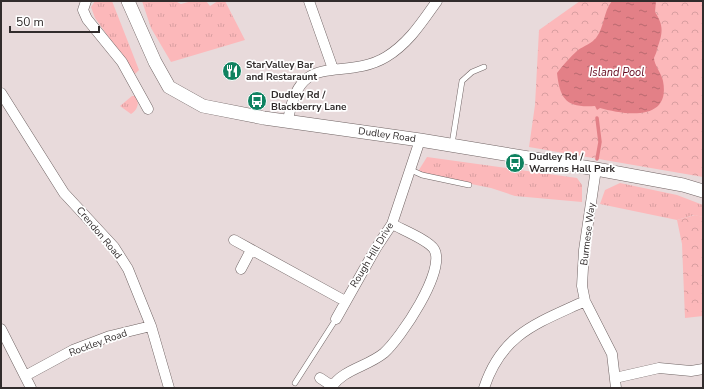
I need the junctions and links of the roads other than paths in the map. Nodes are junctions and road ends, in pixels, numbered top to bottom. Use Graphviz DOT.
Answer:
graph roads {
  1 [pos="86,1"];
  2 [pos="128,1"];
  3 [pos="309,1"];
  4 [pos="437,1"];
  5 [pos="484,67"];
  6 [pos="333,69"];
  7 [pos="1,93"];
  8 [pos="148,109"];
  9 [pos="288,121"];
  10 [pos="420,140"];
  11 [pos="452,145"];
  12 [pos="596,169"];
  13 [pos="411,170"];
  14 [pos="469,185"];
  15 [pos="703,191"];
  16 [pos="392,224"];
  17 [pos="234,240"];
  18 [pos="251,250"];
  19 [pos="241,270"];
  20 [pos="345,301"];
  21 [pos="585,301"];
  22 [pos="336,319"];
  23 [pos="151,326"];
  24 [pos="1,329"];
  25 [pos="703,369"];
  26 [pos="25,376"];
  27 [pos="320,378"];
  28 [pos="295,383"];
  29 [pos="616,383"];
  30 [pos="332,387"];
  31 [pos="31,388"];
  32 [pos="169,388"];
  33 [pos="484,388"];
  1 -- 8 [label="street"];
  2 -- 9 [label="main road, Dudley Road"];
  3 -- 6 [label="street"];
  4 -- 6 [label="street"];
  5 -- 11 [label="lane"];
  6 -- 9 [label="street"];
  7 -- 23 [label="street, Crendon Road"];
  9 -- 10 [label="main road, Dudley Road"];
  10 -- 11 [label="main road, Dudley Road"];
  10 -- 13 [label="street, Rough Hill Drive"];
  11 -- 12 [label="main road, Dudley Road"];
  12 -- 15 [label="main road, Dudley Road"];
  12 -- 21 [label="street, Burmese Way"];
  13 -- 14 [label="lane"];
  13 -- 16 [label="street, Rough Hill Drive"];
  16 -- 20 [label="street, Rough Hill Drive"];
  16 -- 30 [label="street"];
  17 -- 18 [label="street"];
  18 -- 19 [label="street"];
  18 -- 20 [label="street"];
  20 -- 22 [label="street, Rough Hill Drive"];
  21 -- 29 [label="street, Burmese Way"];
  21 -- 33 [label="street"];
  22 -- 28 [label="lane"];
  23 -- 26 [label="street, Rockley Road"];
  23 -- 32 [label="street, Crendon Road"];
  24 -- 26 [label="street"];
  25 -- 29 [label="street"];
  26 -- 31 [label="street"];
  27 -- 30 [label="street"];
}
